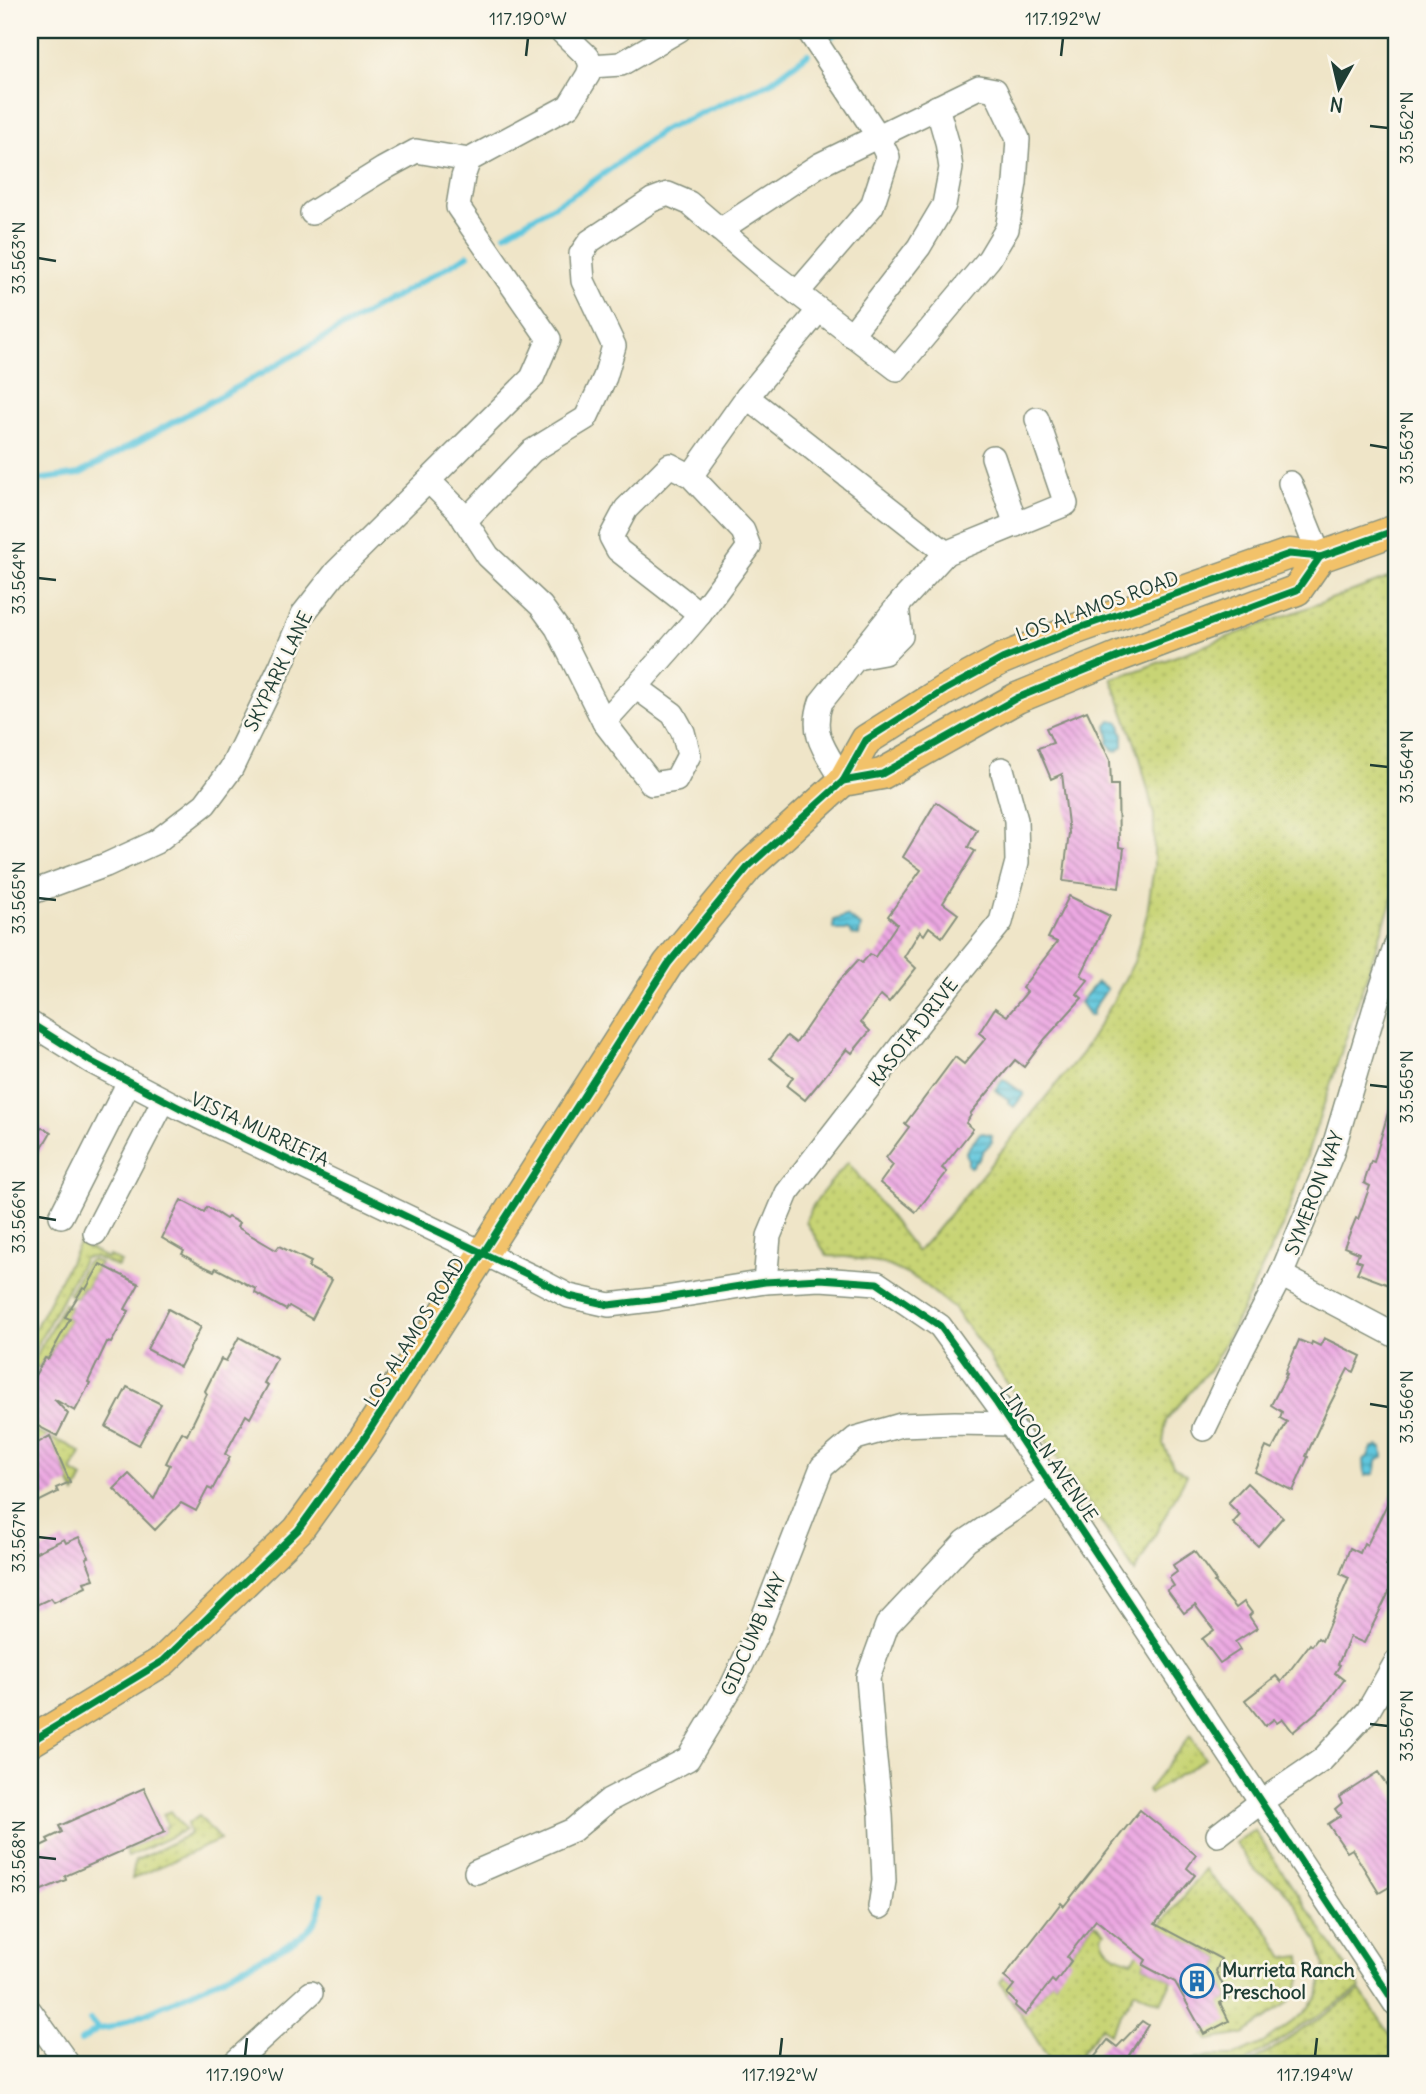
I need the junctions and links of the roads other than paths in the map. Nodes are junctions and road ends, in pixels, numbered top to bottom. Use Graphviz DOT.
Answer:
graph roads {
  1 [pos="560,30"];
  2 [pos="678,30"];
  3 [pos="808,30"];
  4 [pos="589,61"];
  5 [pos="937,107"];
  6 [pos="878,136"];
  7 [pos="469,160"];
  8 [pos="312,213"];
  9 [pos="720,230"];
  10 [pos="797,293"];
  11 [pos="819,310"];
  12 [pos="851,335"];
  13 [pos="747,397"];
  14 [pos="1037,419"];
  15 [pos="993,457"];
  16 [pos="691,476"];
  17 [pos="429,481"];
  18 [pos="1290,483"];
  19 [pos="465,521"];
  20 [pos="1016,525"];
  21 [pos="1396,530"];
  22 [pos="946,553"];
  23 [pos="1320,557"];
  24 [pos="700,614"];
  25 [pos="636,687"];
  26 [pos="604,722"];
  27 [pos="1002,769"];
  28 [pos="843,781"];
  29 [pos="30,892"];
  30 [pos="1396,945"];
  31 [pos="30,1023"];
  32 [pos="129,1082"];
  33 [pos="164,1100"];
  34 [pos="61,1216"];
  35 [pos="95,1233"];
  36 [pos="482,1253"];
  37 [pos="1281,1276"];
  38 [pos="765,1282"];
  39 [pos="1396,1336"];
  40 [pos="1011,1424"];
  41 [pos="1204,1429"];
  42 [pos="1051,1485"];
  43 [pos="1396,1662"];
  44 [pos="30,1742"];
  45 [pos="1262,1801"];
  46 [pos="1218,1835"];
  47 [pos="476,1872"];
  48 [pos="880,1907"];
  49 [pos="311,1993"];
  50 [pos="1396,2005"];
  51 [pos="30,2011"];
  52 [pos="68,2064"];
  53 [pos="233,2064"];
  1 -- 4 [label="street"];
  2 -- 4 [label="street"];
  3 -- 6 [label="street"];
  4 -- 7 [label="street"];
  5 -- 6 [label="street"];
  5 -- 12 [label="street"];
  5 -- 12 [label="street"];
  6 -- 9 [label="street"];
  6 -- 10 [label="street"];
  7 -- 8 [label="street"];
  7 -- 17 [label="street, SKYPARK LANE"];
  9 -- 10 [label="street"];
  9 -- 19 [label="street"];
  10 -- 11 [label="street"];
  11 -- 12 [label="street"];
  11 -- 13 [label="street"];
  13 -- 16 [label="street"];
  13 -- 22 [label="street"];
  14 -- 20 [label="street"];
  15 -- 20 [label="street"];
  16 -- 24 [label="street"];
  16 -- 24 [label="street"];
  17 -- 19 [label="street"];
  17 -- 29 [label="street, SKYPARK LANE"];
  18 -- 23 [label="street"];
  19 -- 26 [label="street"];
  20 -- 22 [label="street"];
  21 -- 23 [label="main road, LOS ALAMOS ROAD"];
  22 -- 28 [label="street"];
  23 -- 28 [label="main road"];
  23 -- 28 [label="main road, LOS ALAMOS ROAD"];
  24 -- 25 [label="street"];
  25 -- 26 [label="street"];
  25 -- 26 [label="street"];
  27 -- 38 [label="street, KASOTA DRIVE"];
  28 -- 36 [label="main road, LOS ALAMOS ROAD"];
  30 -- 37 [label="street, SYMERON WAY"];
  31 -- 32 [label="street, VISTA MURRIETA"];
  32 -- 33 [label="street, VISTA MURRIETA"];
  32 -- 34 [label="street"];
  33 -- 35 [label="street"];
  33 -- 36 [label="street, VISTA MURRIETA"];
  36 -- 38 [label="street, LINCOLN AVENUE"];
  36 -- 44 [label="main road, LOS ALAMOS ROAD"];
  37 -- 39 [label="street"];
  37 -- 41 [label="street, SYMERON WAY"];
  38 -- 40 [label="street, LINCOLN AVENUE"];
  40 -- 42 [label="street, LINCOLN AVENUE"];
  40 -- 47 [label="street, GIDCUMB WAY"];
  42 -- 45 [label="street, LINCOLN AVENUE"];
  42 -- 48 [label="street"];
  43 -- 45 [label="street"];
  45 -- 46 [label="street"];
  45 -- 50 [label="street, LINCOLN AVENUE"];
  49 -- 53 [label="street"];
  51 -- 52 [label="street"];
}
